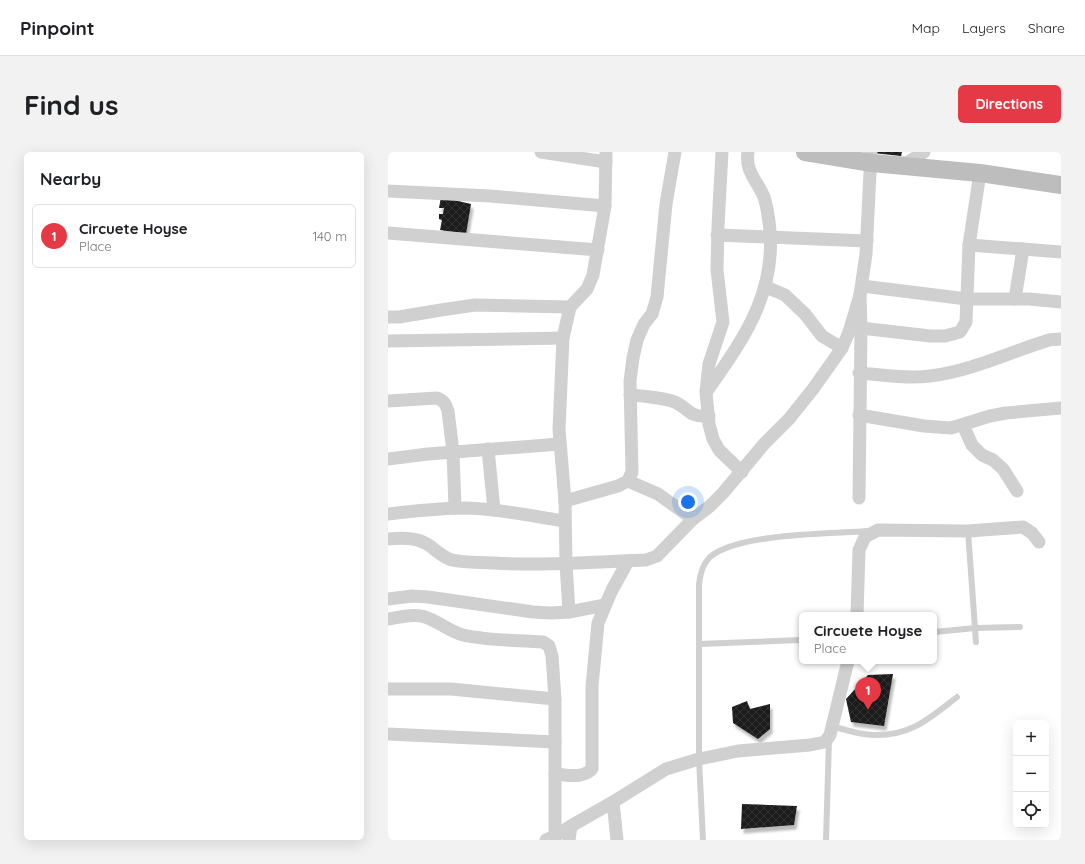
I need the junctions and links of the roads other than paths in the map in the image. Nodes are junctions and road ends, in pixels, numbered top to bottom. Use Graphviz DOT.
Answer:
graph roads {
  1 [pos="541,152"];
  2 [pos="675,152"];
  3 [pos="722,152"];
  4 [pos="748,152"];
  5 [pos="805,152"];
  6 [pos="924,152"];
  7 [pos="606,157"];
  8 [pos="871,157"];
  9 [pos="902,166"];
  10 [pos="980,173"];
  11 [pos="1061,185"];
  12 [pos="388,191"];
  13 [pos="605,206"];
  14 [pos="388,234"];
  15 [pos="717,235"];
  16 [pos="770,237"];
  17 [pos="867,242"];
  18 [pos="969,245"];
  19 [pos="1023,249"];
  20 [pos="598,250"];
  21 [pos="1061,252"];
  22 [pos="766,287"];
  23 [pos="861,290"];
  24 [pos="1015,299"];
  25 [pos="967,300"];
  26 [pos="1061,302"];
  27 [pos="570,307"];
  28 [pos="388,317"];
  29 [pos="861,328"];
  30 [pos="563,338"];
  31 [pos="1061,339"];
  32 [pos="388,341"];
  33 [pos="842,348"];
  34 [pos="860,373"];
  35 [pos="706,392"];
  36 [pos="630,395"];
  37 [pos="388,401"];
  38 [pos="1061,408"];
  39 [pos="859,415"];
  40 [pos="708,416"];
  41 [pos="963,425"];
  42 [pos="560,444"];
  43 [pos="488,449"];
  44 [pos="453,452"];
  45 [pos="388,459"];
  46 [pos="742,472"];
  47 [pos="628,481"];
  48 [pos="1017,492"];
  49 [pos="859,498"];
  50 [pos="565,500"];
  51 [pos="456,508"];
  52 [pos="494,510"];
  53 [pos="388,514"];
  54 [pos="693,519"];
  55 [pos="564,521"];
  56 [pos="878,530"];
  57 [pos="968,531"];
  58 [pos="388,539"];
  59 [pos="1039,542"];
  60 [pos="628,561"];
  61 [pos="566,563"];
  62 [pos="388,599"];
  63 [pos="605,605"];
  64 [pos="569,612"];
  65 [pos="857,612"];
  66 [pos="388,619"];
  67 [pos="1020,627"];
  68 [pos="975,628"];
  69 [pos="937,632"];
  70 [pos="799,640"];
  71 [pos="976,642"];
  72 [pos="699,644"];
  73 [pos="847,664"];
  74 [pos="388,689"];
  75 [pos="957,697"];
  76 [pos="555,699"];
  77 [pos="831,731"];
  78 [pos="388,734"];
  79 [pos="555,742"];
  80 [pos="699,759"];
  81 [pos="555,774"];
  82 [pos="613,802"];
  83 [pos="571,826"];
  84 [pos="550,838"];
  85 [pos="570,840"];
  86 [pos="617,840"];
  87 [pos="703,840"];
  88 [pos="826,840"];
  1 -- 7 [label="street"];
  2 -- 36 [label="street"];
  3 -- 15 [label="street"];
  4 -- 16 [label="street"];
  5 -- 8 [label="main road"];
  6 -- 9 [label="street"];
  7 -- 13 [label="street"];
  8 -- 9 [label="main road"];
  8 -- 17 [label="street"];
  9 -- 10 [label="main road"];
  10 -- 11 [label="main road"];
  10 -- 18 [label="street"];
  12 -- 13 [label="street"];
  13 -- 20 [label="street"];
  14 -- 20 [label="street"];
  15 -- 16 [label="street"];
  15 -- 35 [label="street"];
  16 -- 17 [label="street"];
  16 -- 22 [label="street"];
  17 -- 23 [label="street"];
  18 -- 19 [label="street"];
  18 -- 25 [label="street"];
  19 -- 21 [label="street"];
  19 -- 24 [label="street"];
  20 -- 27 [label="street"];
  22 -- 33 [label="street"];
  22 -- 35 [label="street"];
  23 -- 25 [label="street"];
  23 -- 29 [label="street"];
  23 -- 33 [label="street"];
  24 -- 25 [label="street"];
  24 -- 26 [label="street"];
  25 -- 29 [label="street"];
  27 -- 28 [label="street"];
  27 -- 30 [label="street"];
  29 -- 34 [label="street"];
  30 -- 32 [label="street"];
  30 -- 42 [label="street"];
  31 -- 34 [label="street"];
  33 -- 46 [label="street"];
  34 -- 39 [label="street"];
  35 -- 40 [label="street"];
  36 -- 40 [label="street"];
  36 -- 47 [label="street"];
  37 -- 44 [label="street"];
  38 -- 41 [label="street"];
  39 -- 41 [label="street"];
  39 -- 49 [label="street"];
  40 -- 46 [label="street"];
  41 -- 48 [label="street"];
  42 -- 43 [label="street"];
  42 -- 50 [label="street"];
  43 -- 44 [label="street"];
  43 -- 52 [label="street"];
  44 -- 45 [label="street"];
  44 -- 51 [label="street"];
  46 -- 54 [label="street"];
  47 -- 50 [label="street"];
  47 -- 54 [label="street"];
  50 -- 55 [label="street"];
  51 -- 52 [label="street"];
  51 -- 53 [label="street"];
  52 -- 55 [label="street"];
  54 -- 60 [label="street"];
  55 -- 61 [label="street"];
  56 -- 57 [label="street"];
  56 -- 65 [label="street"];
  56 -- 72 [label="lane"];
  57 -- 59 [label="street"];
  57 -- 68 [label="lane"];
  58 -- 61 [label="street"];
  60 -- 61 [label="street"];
  60 -- 63 [label="street"];
  61 -- 64 [label="street"];
  62 -- 64 [label="street"];
  63 -- 64 [label="street"];
  63 -- 81 [label="street"];
  66 -- 76 [label="street"];
  67 -- 68 [label="lane"];
  68 -- 69 [label="lane"];
  68 -- 71 [label="lane"];
  70 -- 72 [label="lane"];
  72 -- 80 [label="lane"];
  73 -- 77 [label="street"];
  74 -- 76 [label="street"];
  75 -- 77 [label="lane"];
  76 -- 79 [label="street"];
  77 -- 80 [label="street"];
  77 -- 88 [label="lane"];
  78 -- 79 [label="street"];
  79 -- 81 [label="street"];
  80 -- 82 [label="street"];
  80 -- 87 [label="lane"];
  81 -- 84 [label="street"];
  82 -- 83 [label="street"];
  82 -- 86 [label="street"];
  83 -- 84 [label="street"];
  83 -- 85 [label="street"];
}
